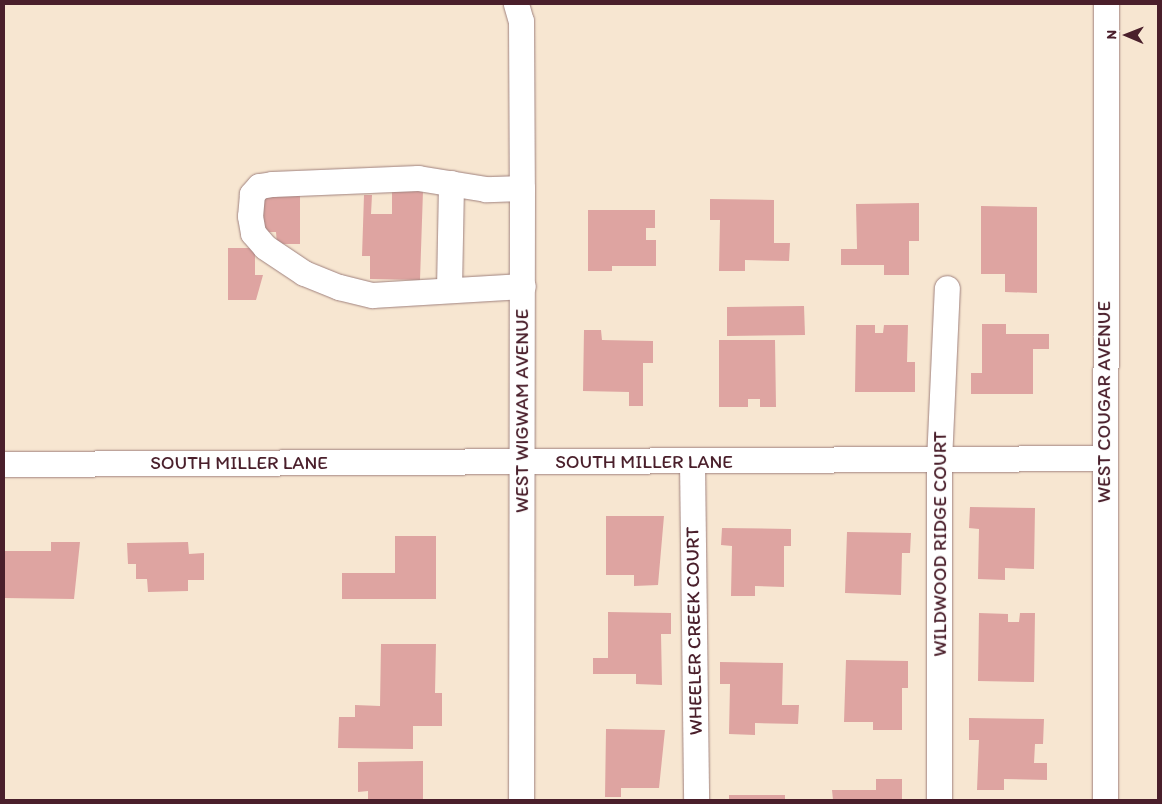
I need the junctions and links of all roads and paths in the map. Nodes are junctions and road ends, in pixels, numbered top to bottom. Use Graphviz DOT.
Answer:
graph roads {
  1 [pos="1106,4"];
  2 [pos="521,9"];
  3 [pos="451,183"];
  4 [pos="522,188"];
  5 [pos="522,286"];
  6 [pos="947,288"];
  7 [pos="449,289"];
  8 [pos="1104,458"];
  9 [pos="939,461"];
  10 [pos="522,462"];
  11 [pos="692,462"];
  12 [pos="4,464"];
  13 [pos="521,800"];
  14 [pos="696,800"];
  15 [pos="939,800"];
  16 [pos="1105,800"];
  1 -- 8 [label="street, WEST COUGAR AVENUE"];
  2 -- 4 [label="street, WEST WIGWAM AVENUE"];
  3 -- 4 [label="street"];
  3 -- 7 [label="street"];
  3 -- 7 [label="street"];
  4 -- 5 [label="street, WEST WIGWAM AVENUE"];
  5 -- 7 [label="street"];
  5 -- 10 [label="street, WEST WIGWAM AVENUE"];
  6 -- 9 [label="street, WILDWOOD RIDGE COURT"];
  8 -- 9 [label="street, SOUTH MILLER LANE"];
  8 -- 16 [label="street, WEST COUGAR AVENUE"];
  9 -- 11 [label="street, SOUTH MILLER LANE"];
  9 -- 15 [label="street, WILDWOOD RIDGE COURT"];
  10 -- 11 [label="street, SOUTH MILLER LANE"];
  10 -- 12 [label="street, SOUTH MILLER LANE"];
  10 -- 13 [label="street, WEST WIGWAM AVENUE"];
  11 -- 14 [label="street, WHEELER CREEK COURT"];
}
